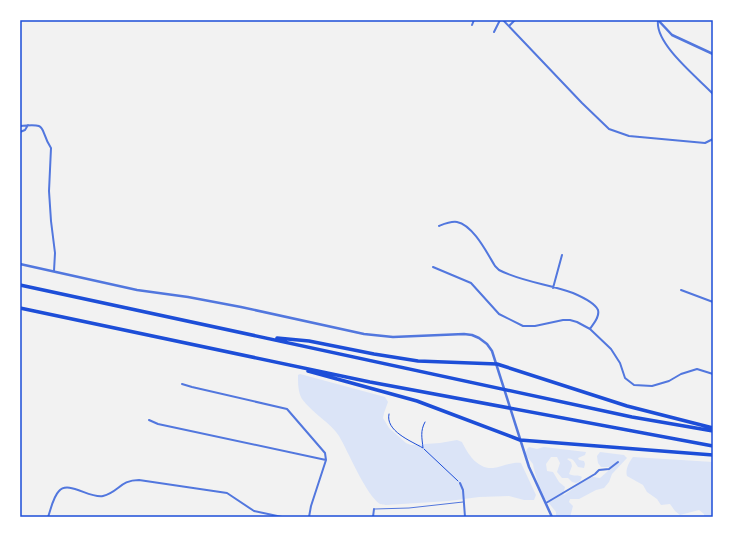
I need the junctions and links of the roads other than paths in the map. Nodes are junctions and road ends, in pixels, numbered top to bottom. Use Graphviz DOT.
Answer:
graph roads {
  1 [pos="474,20"];
  2 [pos="502,20"];
  3 [pos="515,20"];
  4 [pos="658,20"];
  5 [pos="472,25"];
  6 [pos="509,26"];
  7 [pos="494,32"];
  8 [pos="713,54"];
  9 [pos="713,94"];
  10 [pos="28,125"];
  11 [pos="20,126"];
  12 [pos="20,132"];
  13 [pos="713,139"];
  14 [pos="439,226"];
  15 [pos="562,255"];
  16 [pos="20,264"];
  17 [pos="433,267"];
  18 [pos="54,271"];
  19 [pos="20,285"];
  20 [pos="553,288"];
  21 [pos="681,290"];
  22 [pos="713,302"];
  23 [pos="20,308"];
  24 [pos="590,329"];
  25 [pos="260,336"];
  26 [pos="276,362"];
  27 [pos="497,364"];
  28 [pos="713,374"];
  29 [pos="182,384"];
  30 [pos="149,420"];
  31 [pos="713,429"];
  32 [pos="520,440"];
  33 [pos="713,446"];
  34 [pos="713,455"];
  35 [pos="326,460"];
  36 [pos="618,462"];
  37 [pos="460,483"];
  38 [pos="464,502"];
  39 [pos="546,503"];
  40 [pos="374,509"];
  41 [pos="48,517"];
  42 [pos="282,517"];
  43 [pos="309,517"];
  44 [pos="373,517"];
  45 [pos="465,517"];
  46 [pos="552,517"];
  1 -- 5 [label="street"];
  2 -- 6 [label="street"];
  2 -- 7 [label="street"];
  3 -- 6 [label="street"];
  4 -- 8 [label="street"];
  4 -- 9 [label="street"];
  6 -- 13 [label="street"];
  10 -- 11 [label="street"];
  10 -- 12 [label="street"];
  10 -- 18 [label="street"];
  14 -- 20 [label="street"];
  15 -- 20 [label="street"];
  16 -- 18 [label="street"];
  17 -- 24 [label="street"];
  18 -- 27 [label="street"];
  19 -- 25 [label="highway"];
  20 -- 24 [label="street"];
  21 -- 22 [label="street"];
  23 -- 26 [label="highway"];
  24 -- 28 [label="street"];
  25 -- 27 [label="highway"];
  25 -- 31 [label="highway"];
  26 -- 32 [label="highway"];
  26 -- 33 [label="highway"];
  27 -- 31 [label="highway"];
  27 -- 32 [label="street"];
  29 -- 35 [label="street"];
  30 -- 35 [label="street"];
  32 -- 34 [label="highway"];
  32 -- 39 [label="street"];
  35 -- 43 [label="street"];
  36 -- 39 [label="street"];
  37 -- 38 [label="street"];
  38 -- 40 [label="lane"];
  38 -- 45 [label="street"];
  39 -- 46 [label="street"];
  40 -- 44 [label="street"];
  41 -- 42 [label="street"];
}
